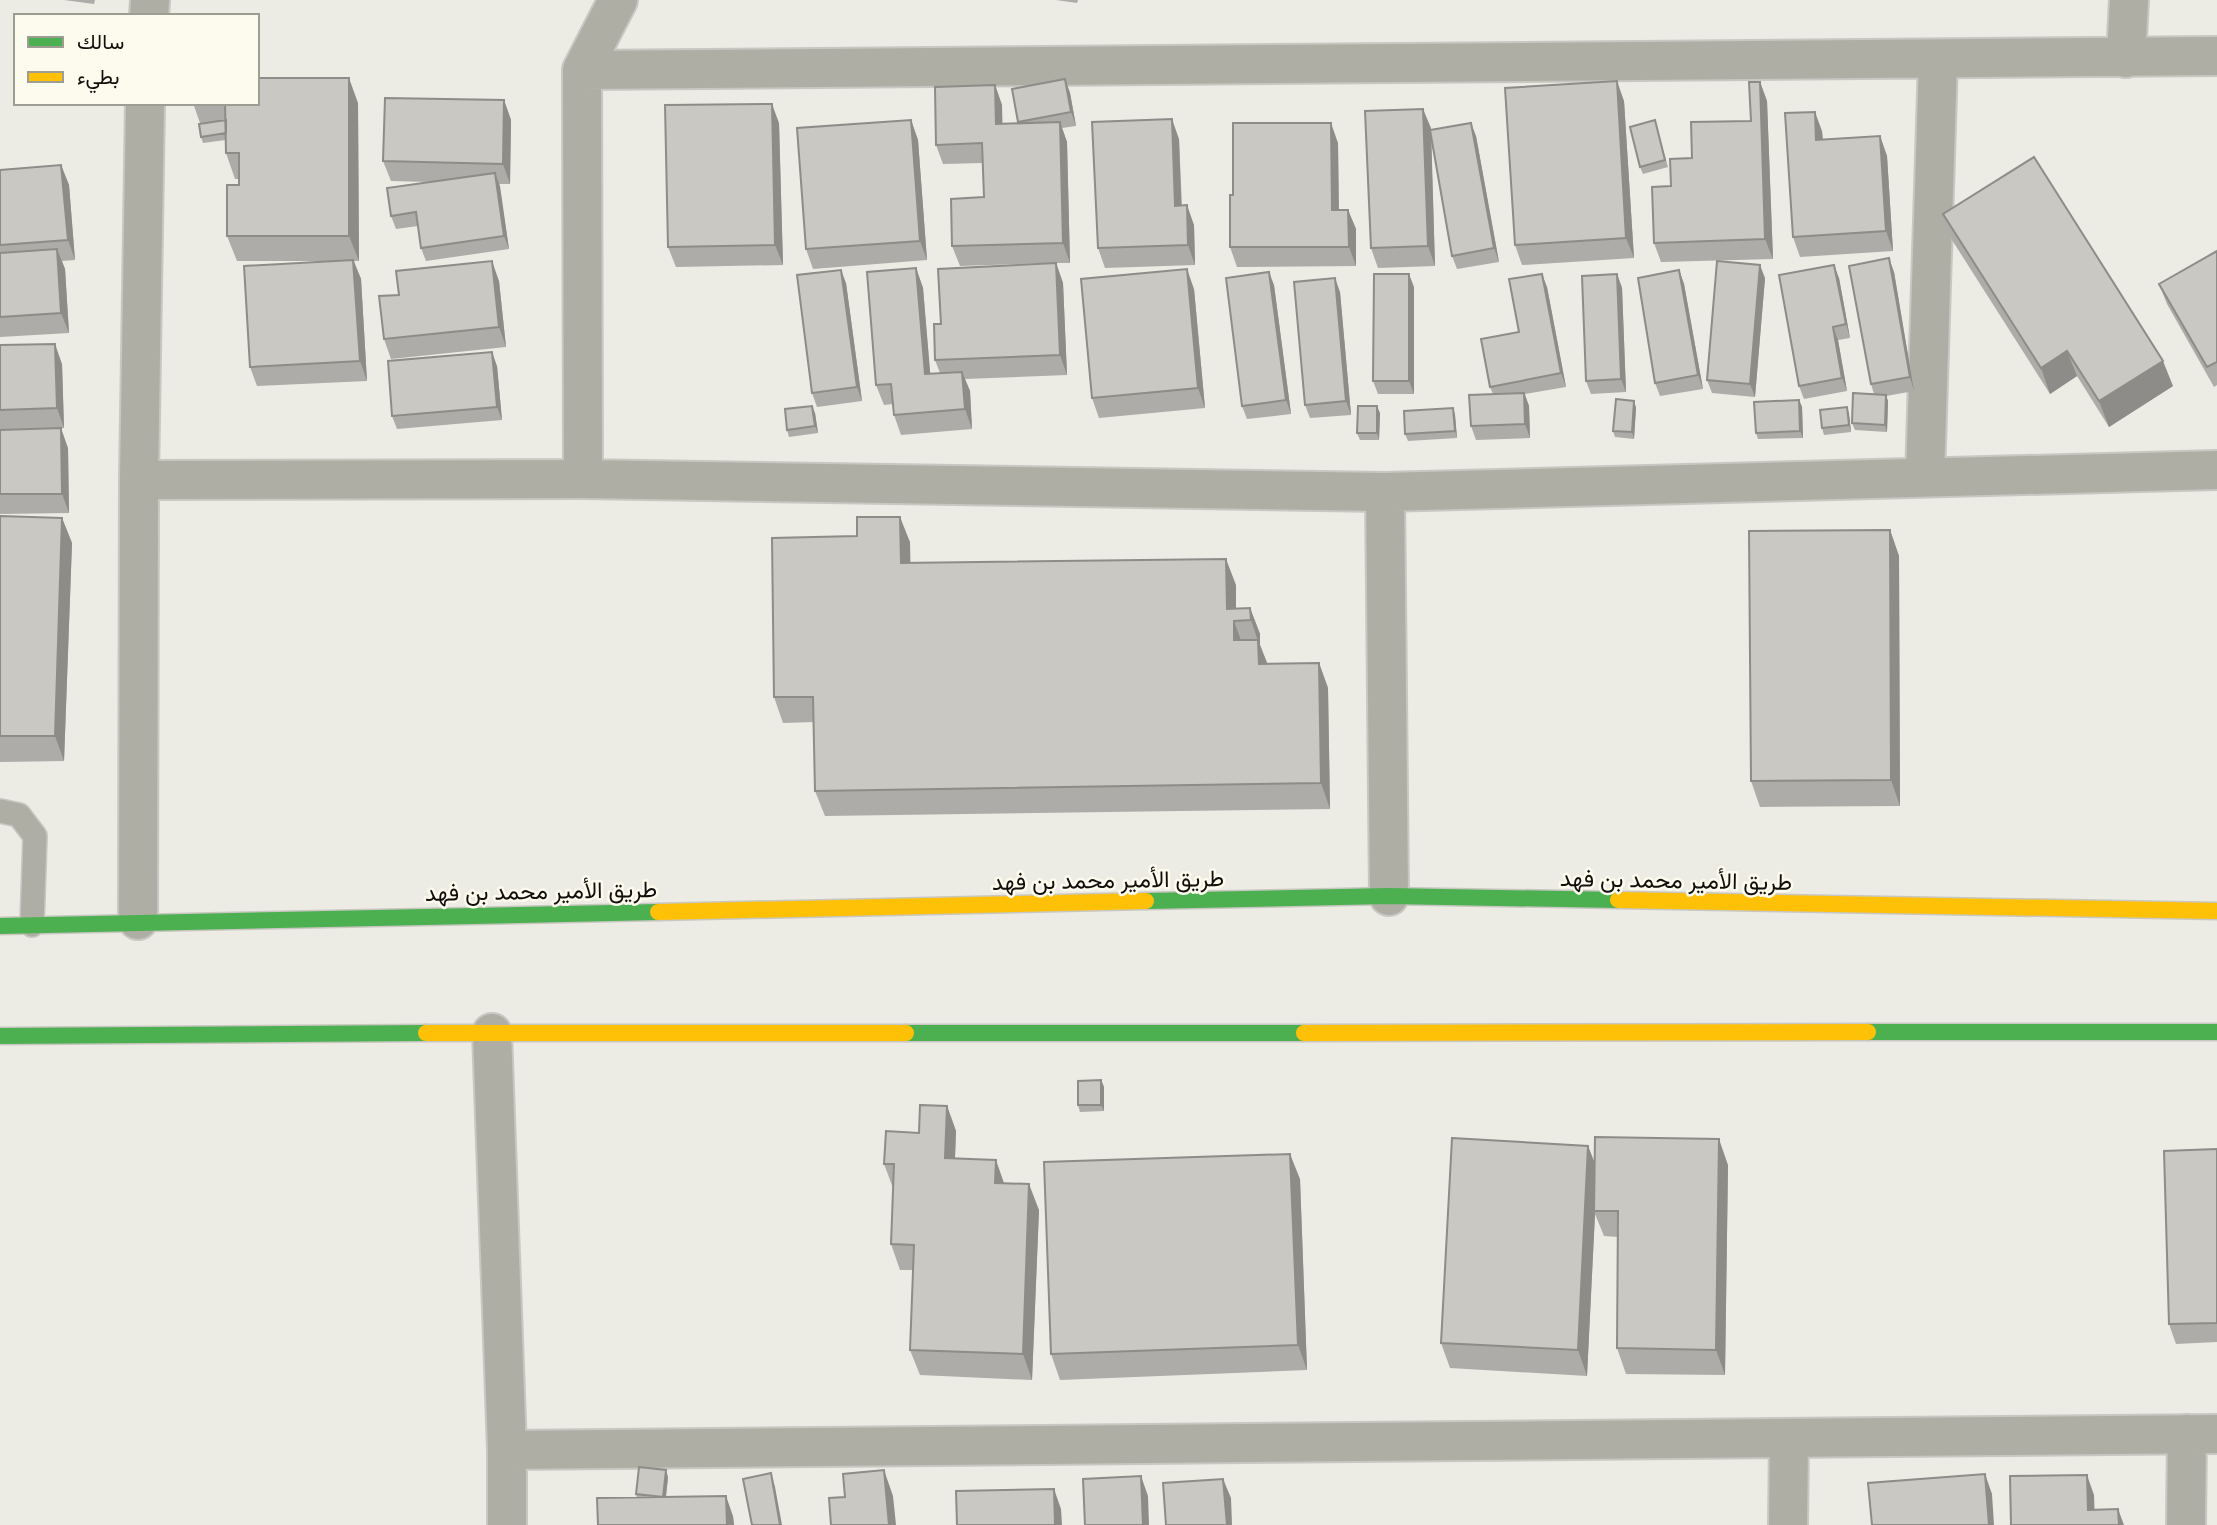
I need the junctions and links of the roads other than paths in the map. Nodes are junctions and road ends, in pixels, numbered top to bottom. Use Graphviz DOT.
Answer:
graph roads {
  1 [pos="618,0"];
  2 [pos="2129,0"];
  3 [pos="2217,56"];
  4 [pos="2126,58"];
  5 [pos="1938,60"];
  6 [pos="582,70"];
  7 [pos="145,105"];
  8 [pos="2217,470"];
  9 [pos="1925,477"];
  10 [pos="583,479"];
  11 [pos="139,480"];
  12 [pos="1385,492"];
  13 [pos="0,811"];
  14 [pos="1389,896"];
  15 [pos="2217,911"];
  16 [pos="138,920"];
  17 [pos="32,925"];
  18 [pos="0,926"];
  19 [pos="2217,1032"];
  20 [pos="492,1033"];
  21 [pos="0,1036"];
  22 [pos="2202,1434"];
  23 [pos="1789,1438"];
  24 [pos="507,1450"];
  25 [pos="508,1525"];
  26 [pos="1788,1525"];
  27 [pos="2186,1525"];
  1 -- 6 [label="street"];
  2 -- 4 [label="street"];
  3 -- 4 [label="street"];
  4 -- 5 [label="street"];
  5 -- 6 [label="street"];
  5 -- 9 [label="street"];
  6 -- 10 [label="street"];
  7 -- 11 [label="street"];
  8 -- 9 [label="street"];
  9 -- 12 [label="street"];
  10 -- 11 [label="street"];
  10 -- 12 [label="street"];
  11 -- 16 [label="street"];
  12 -- 14 [label="street"];
  13 -- 17 [label="lane"];
  14 -- 15 [label="street, طريق الأمير محمد بن فهد"];
  14 -- 16 [label="street, طريق الأمير محمد بن فهد"];
  16 -- 17 [label="street, طريق الأمير محمد بن فهد"];
  17 -- 18 [label="street, طريق الأمير محمد بن فهد"];
  19 -- 20 [label="street"];
  20 -- 21 [label="street"];
  20 -- 24 [label="street"];
  22 -- 23 [label="street"];
  22 -- 27 [label="street"];
  23 -- 24 [label="street"];
  23 -- 26 [label="street"];
  24 -- 25 [label="street"];
}
